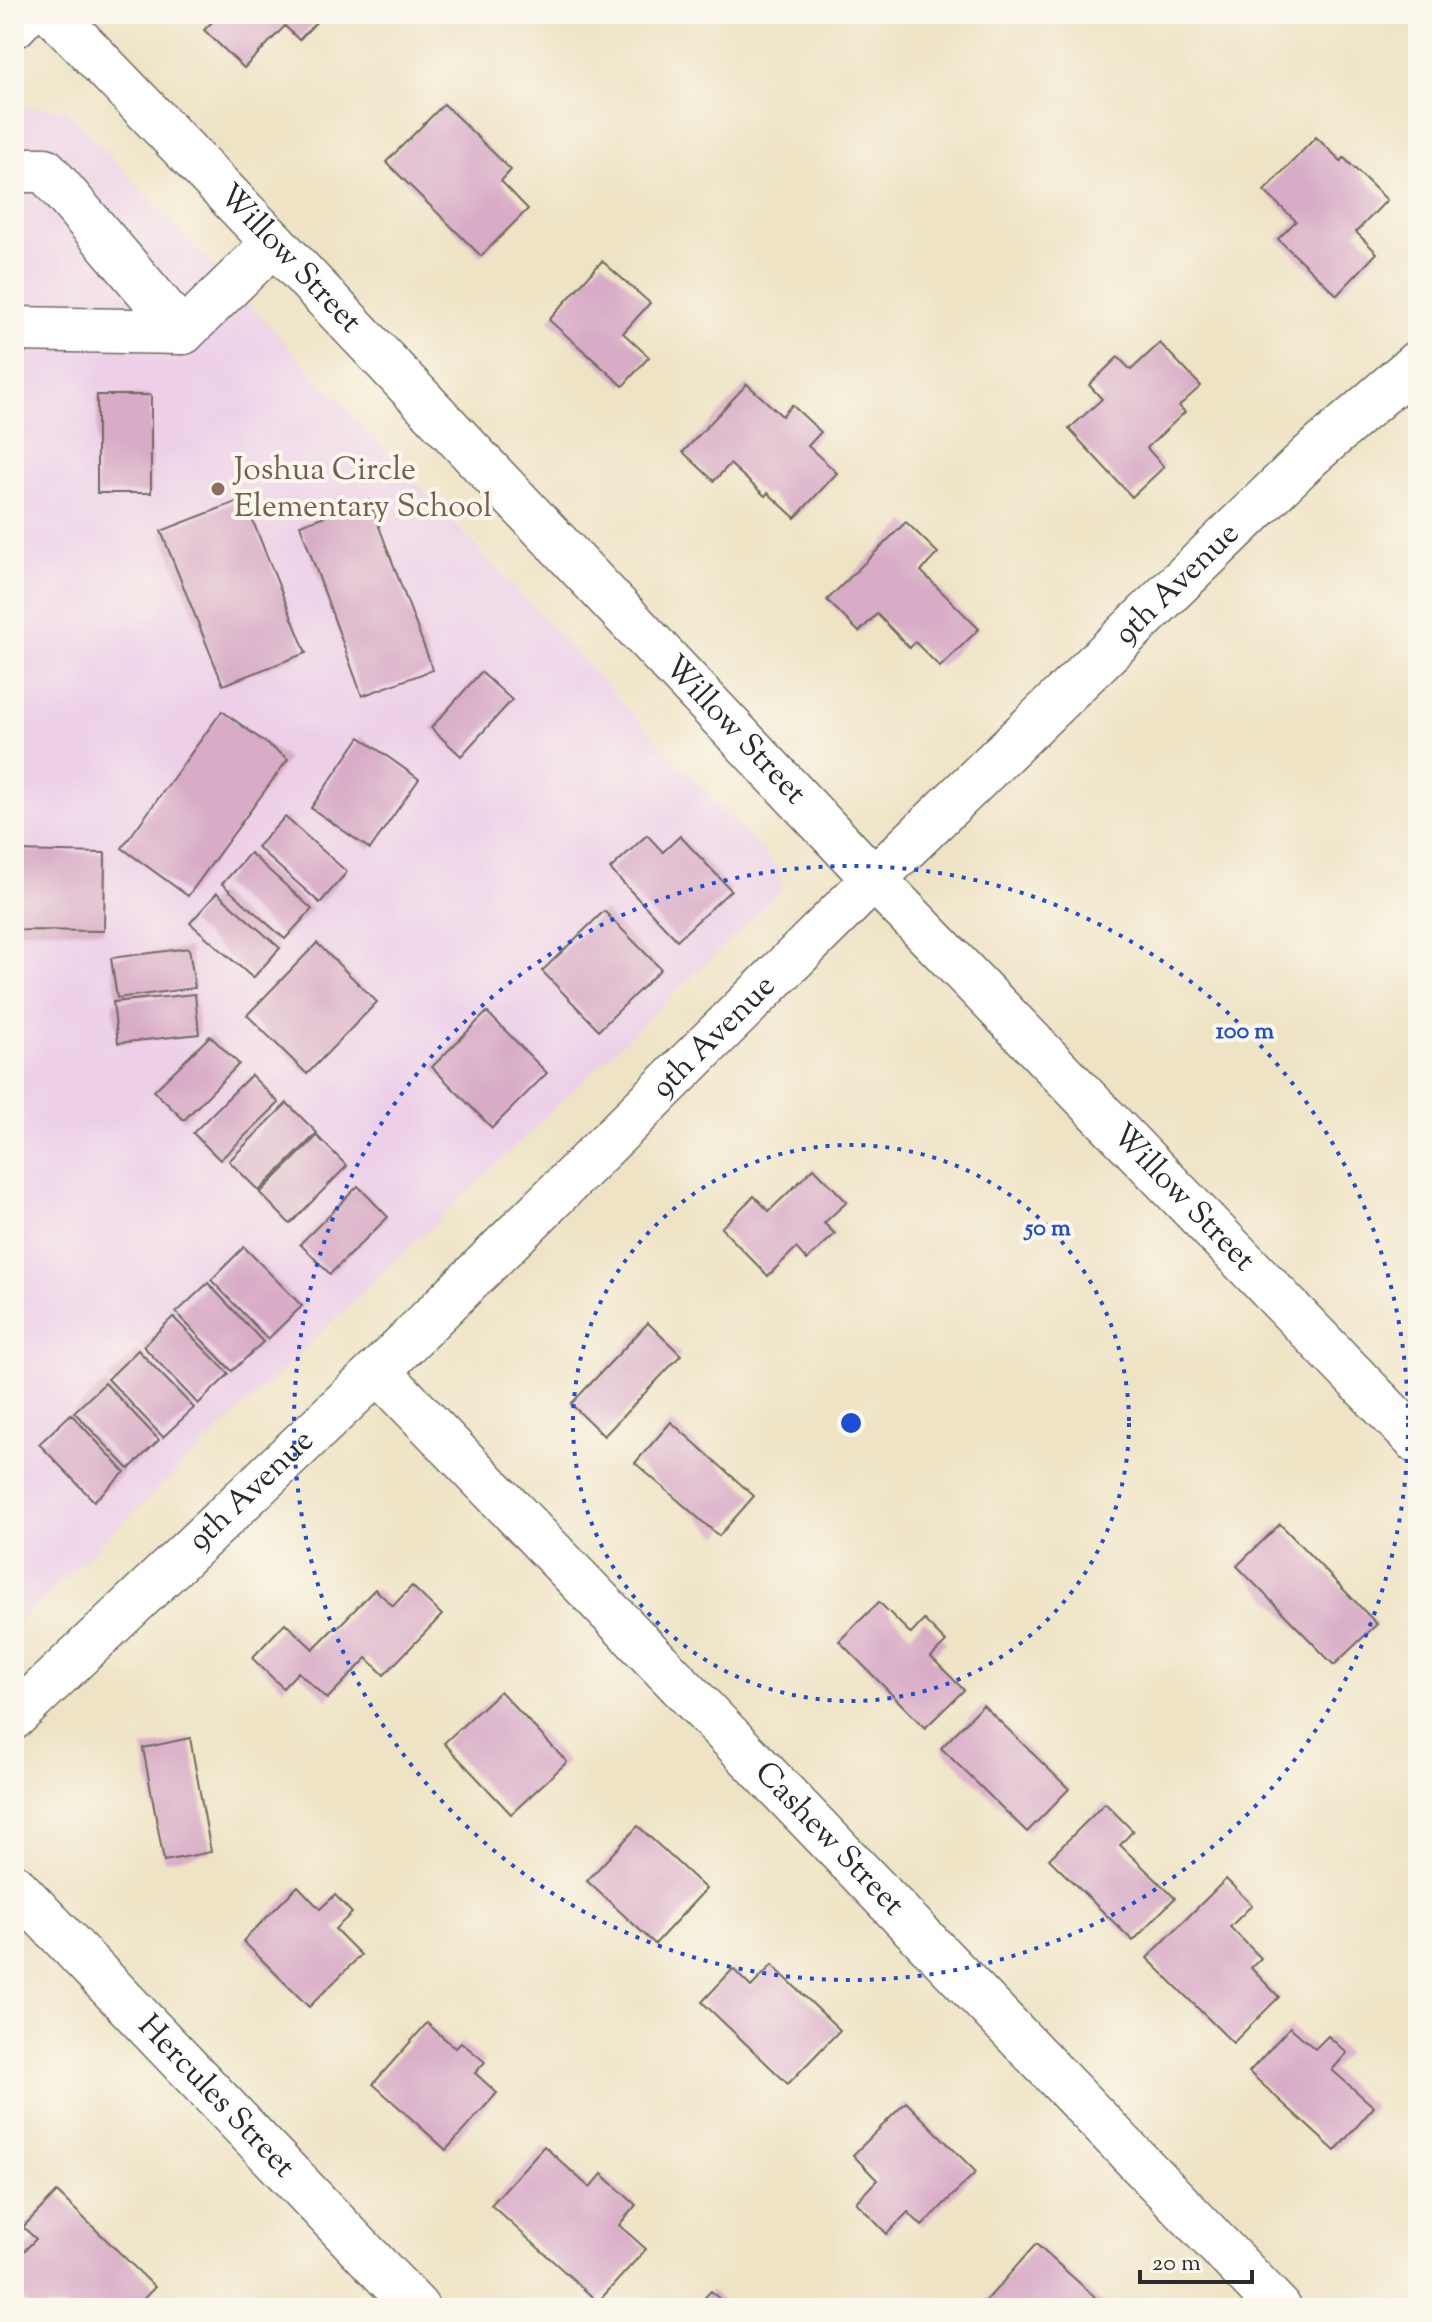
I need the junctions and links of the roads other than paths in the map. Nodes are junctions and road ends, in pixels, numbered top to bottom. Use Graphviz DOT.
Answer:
graph roads {
  1 [pos="25,14"];
  2 [pos="54,14"];
  3 [pos="14,26"];
  4 [pos="14,170"];
  5 [pos="274,243"];
  6 [pos="14,329"];
  7 [pos="183,332"];
  8 [pos="1418,362"];
  9 [pos="874,879"];
  10 [pos="378,1371"];
  11 [pos="1418,1442"];
  12 [pos="14,1717"];
  13 [pos="14,1886"];
  14 [pos="417,2308"];
  15 [pos="1279,2308"];
  1 -- 3 [label="street"];
  2 -- 5 [label="street, Willow Street"];
  4 -- 7 [label="street"];
  5 -- 7 [label="street"];
  5 -- 9 [label="street, Willow Street"];
  6 -- 7 [label="street"];
  8 -- 9 [label="street, 9th Avenue"];
  9 -- 10 [label="street, 9th Avenue"];
  9 -- 11 [label="street, Willow Street"];
  10 -- 12 [label="street, 9th Avenue"];
  10 -- 15 [label="street, Cashew Street"];
  13 -- 14 [label="street, Hercules Street"];
}
